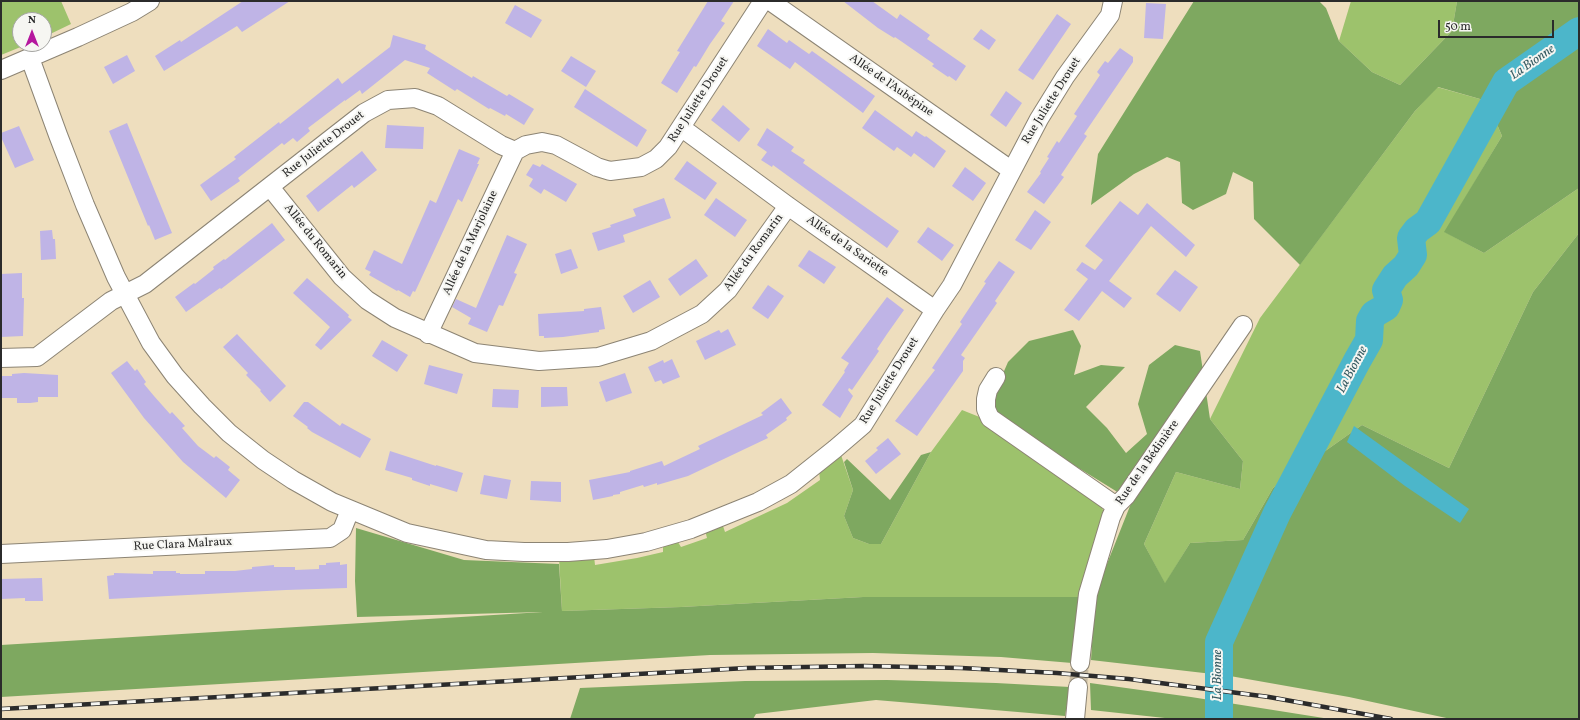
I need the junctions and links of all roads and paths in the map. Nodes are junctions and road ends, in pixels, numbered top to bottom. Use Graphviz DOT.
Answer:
graph roads {
  1 [pos="150,1"];
  2 [pos="763,1"];
  3 [pos="770,1"];
  4 [pos="1113,1"];
  5 [pos="30,58"];
  6 [pos="1,70"];
  7 [pos="682,128"];
  8 [pos="515,151"];
  9 [pos="1011,170"];
  10 [pos="270,187"];
  11 [pos="788,206"];
  12 [pos="125,295"];
  13 [pos="935,310"];
  14 [pos="1243,325"];
  15 [pos="428,334"];
  16 [pos="1,358"];
  17 [pos="996,377"];
  18 [pos="1116,506"];
  19 [pos="350,510"];
  20 [pos="1,554"];
  21 [pos="1080,663"];
  22 [pos="1078,687"];
  23 [pos="1075,719"];
  1 -- 5 [label="street"];
  2 -- 7 [label="street, Rue Juliette Drouet"];
  3 -- 9 [label="street, Allée de l'Aubépine"];
  4 -- 9 [label="street, Rue Juliette Drouet"];
  5 -- 6 [label="street"];
  5 -- 12 [label="street, Rue Juliette Drouet"];
  7 -- 8 [label="street, Rue Juliette Drouet"];
  7 -- 11 [label="street, Allée de la Sariette"];
  8 -- 10 [label="street, Rue Juliette Drouet"];
  8 -- 15 [label="street, Allée de la Marjolaine"];
  9 -- 13 [label="street, Rue Juliette Drouet"];
  10 -- 12 [label="street, Rue Juliette Drouet"];
  10 -- 15 [label="street, Allée du Romarin"];
  11 -- 13 [label="street, Allée de la Sariette"];
  11 -- 15 [label="street, Allée du Romarin"];
  12 -- 16 [label="street"];
  12 -- 19 [label="street, Rue Juliette Drouet"];
  13 -- 19 [label="street, Rue Juliette Drouet"];
  14 -- 18 [label="street, Rue de la Bédinière"];
  17 -- 18 [label="street"];
  18 -- 21 [label="street, Rue de la Bédinière"];
  19 -- 20 [label="street, Rue Clara Malraux"];
  22 -- 23 [label="street"];
}
